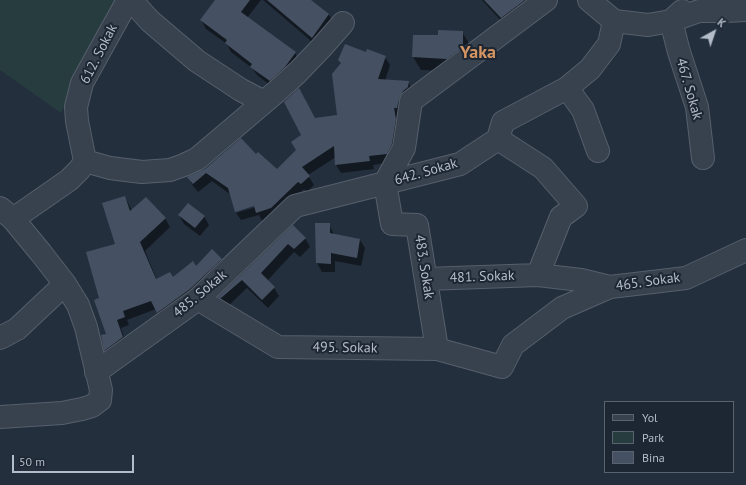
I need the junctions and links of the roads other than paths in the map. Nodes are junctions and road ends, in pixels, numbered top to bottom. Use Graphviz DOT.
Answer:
graph roads {
  1 [pos="129,0"];
  2 [pos="546,0"];
  3 [pos="589,0"];
  4 [pos="693,0"];
  5 [pos="746,10"];
  6 [pos="614,21"];
  7 [pos="671,21"];
  8 [pos="343,22"];
  9 [pos="567,88"];
  10 [pos="264,102"];
  11 [pos="498,139"];
  12 [pos="598,151"];
  13 [pos="703,158"];
  14 [pos="85,161"];
  15 [pos="385,183"];
  16 [pos="295,206"];
  17 [pos="6,214"];
  18 [pos="746,250"];
  19 [pos="538,275"];
  20 [pos="426,280"];
  21 [pos="65,284"];
  22 [pos="610,287"];
  23 [pos="198,299"];
  24 [pos="0,338"];
  25 [pos="437,349"];
  26 [pos="502,367"];
  27 [pos="96,372"];
  28 [pos="0,417"];
  1 -- 10 [label="street"];
  1 -- 14 [label="street, 612. Sokak"];
  2 -- 15 [label="street"];
  3 -- 6 [label="street"];
  4 -- 7 [label="street"];
  5 -- 7 [label="street"];
  6 -- 7 [label="street"];
  6 -- 9 [label="street"];
  7 -- 13 [label="street, 467. Sokak"];
  8 -- 10 [label="street"];
  9 -- 11 [label="street"];
  9 -- 12 [label="street"];
  10 -- 14 [label="street"];
  11 -- 15 [label="street, 642. Sokak"];
  11 -- 19 [label="street"];
  14 -- 17 [label="street"];
  15 -- 16 [label="street, 642. Sokak"];
  15 -- 20 [label="street, 483. Sokak"];
  16 -- 23 [label="street, 485. Sokak"];
  17 -- 21 [label="street"];
  18 -- 22 [label="street, 465. Sokak"];
  19 -- 20 [label="street, 481. Sokak"];
  19 -- 22 [label="street, 481. Sokak"];
  20 -- 25 [label="street, 483. Sokak"];
  21 -- 24 [label="street"];
  21 -- 27 [label="street"];
  22 -- 26 [label="street, 465. Sokak"];
  23 -- 25 [label="street, 495. Sokak"];
  23 -- 27 [label="street, 485. Sokak"];
  25 -- 26 [label="street, 495. Sokak"];
  27 -- 28 [label="street"];
}
